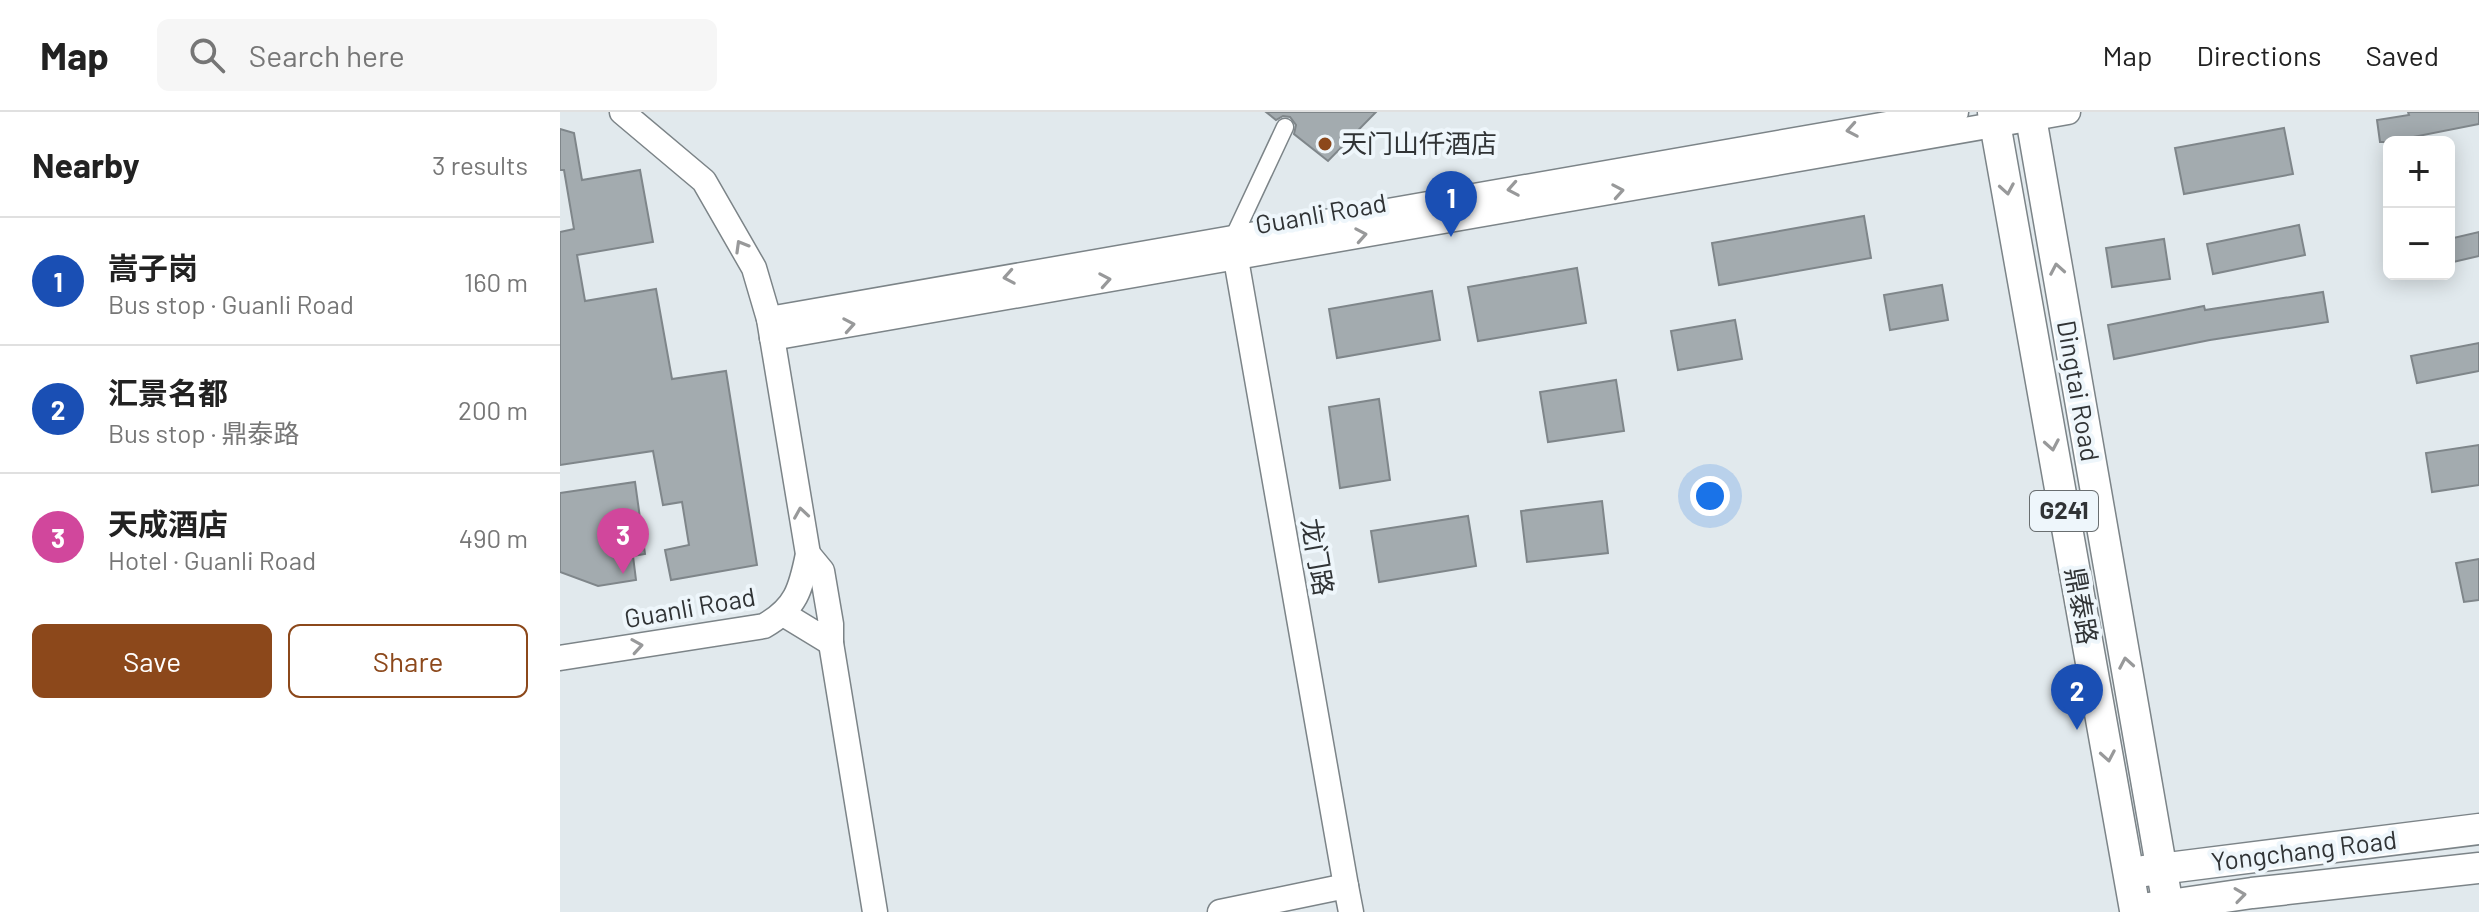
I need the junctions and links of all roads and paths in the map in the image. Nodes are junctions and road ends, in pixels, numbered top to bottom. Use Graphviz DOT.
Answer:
graph roads {
  1 [pos="622,112"];
  2 [pos="1956,112"];
  3 [pos="2068,112"];
  4 [pos="2030,115"];
  5 [pos="1994,118"];
  6 [pos="646,120"];
  7 [pos="1285,127"];
  8 [pos="1234,248"];
  9 [pos="771,329"];
  10 [pos="808,554"];
  11 [pos="785,615"];
  12 [pos="831,643"];
  13 [pos="560,658"];
  14 [pos="2479,829"];
  15 [pos="2479,868"];
  16 [pos="2162,869"];
  17 [pos="2129,874"];
  18 [pos="1346,886"];
  19 [pos="2168,906"];
  20 [pos="2135,911"];
  21 [pos="875,912"];
  22 [pos="1220,912"];
  23 [pos="1351,912"];
  1 -- 6 [label="main road, Guanli Road"];
  2 -- 8 [label="main road, Guanli Road, one-way"];
  3 -- 4 [label="main road, Guanli Road"];
  4 -- 5 [label="main road, Guanli Road"];
  16 -- 4 [label="highway, Dingtai Road / G241, one-way"];
  8 -- 5 [label="main road, Guanli Road, one-way"];
  5 -- 17 [label="highway, 鼎泰路 / G241, one-way"];
  9 -- 6 [label="main road, Guanli Road, one-way"];
  7 -- 8 [label="street"];
  8 -- 9 [label="main road, Guanli Road"];
  8 -- 18 [label="main road, 龙门路"];
  10 -- 9 [label="main road, Guanli Road, one-way"];
  10 -- 11 [label="main road, Guanli Road"];
  10 -- 12 [label="main road"];
  11 -- 12 [label="main road"];
  13 -- 11 [label="main road, Guanli Road, one-way"];
  12 -- 21 [label="main road"];
  14 -- 16 [label="highway, Yongchang Road"];
  19 -- 15 [label="highway, Yongchang Road / G241, one-way"];
  16 -- 17 [label="highway, Yongchang Road"];
  16 -- 19 [label="highway, Dingtai Road / G241"];
  17 -- 20 [label="highway, 鼎泰路 / G241"];
  18 -- 22 [label="main road"];
  18 -- 23 [label="main road, 龙门路"];
  19 -- 20 [label="highway, Yongchang Road / G241"];
}
